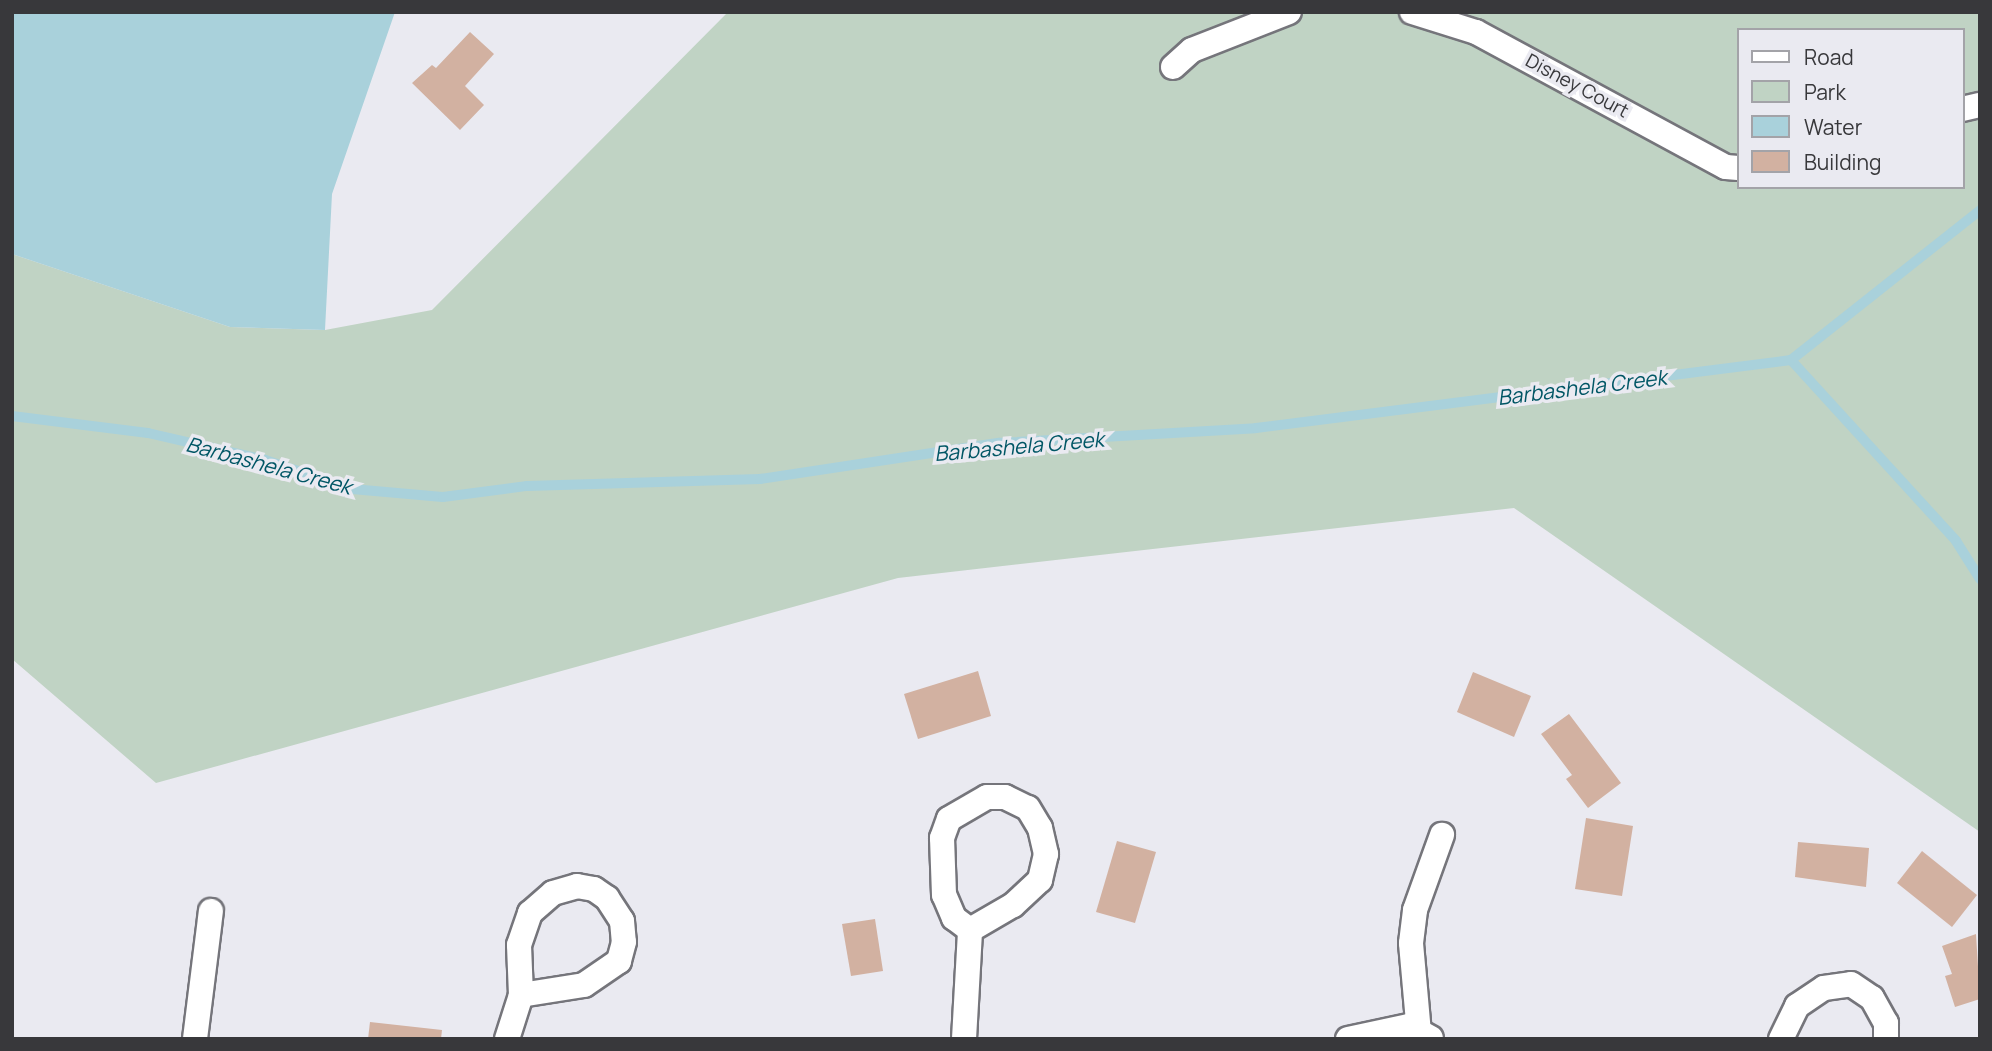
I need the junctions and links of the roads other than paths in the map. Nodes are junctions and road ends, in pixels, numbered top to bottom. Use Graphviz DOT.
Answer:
graph roads {
  1 [pos="1289,12"];
  2 [pos="1412,12"];
  3 [pos="1173,67"];
  4 [pos="1736,168"];
  5 [pos="1442,835"];
  6 [pos="211,911"];
  7 [pos="970,930"];
  8 [pos="521,995"];
  9 [pos="1426,1036"];
  10 [pos="195,1039"];
  11 [pos="507,1039"];
  12 [pos="964,1039"];
  13 [pos="1348,1039"];
  14 [pos="1781,1039"];
  15 [pos="1886,1039"];
  1 -- 3 [label="street"];
  2 -- 4 [label="street, Disney Court"];
  5 -- 9 [label="street"];
  6 -- 10 [label="street"];
  7 -- 7 [label="street"];
  7 -- 12 [label="street"];
  8 -- 8 [label="street"];
  8 -- 11 [label="street"];
  9 -- 13 [label="street"];
  14 -- 15 [label="street"];
}
